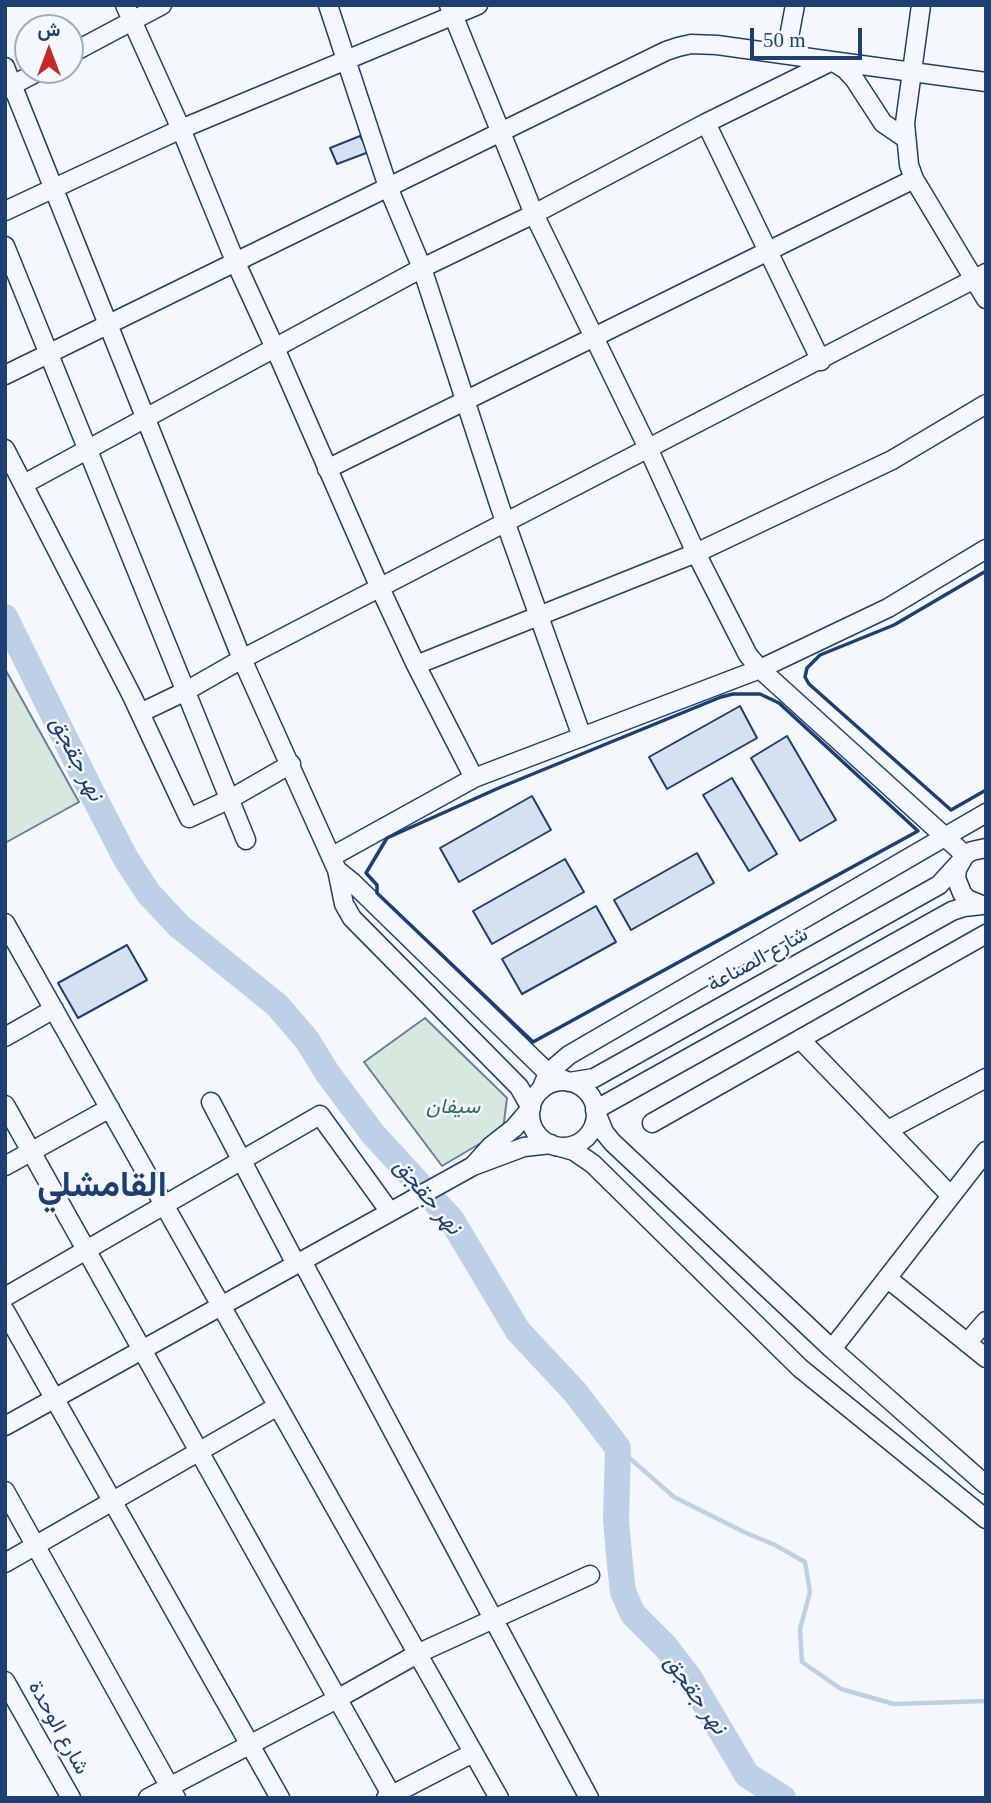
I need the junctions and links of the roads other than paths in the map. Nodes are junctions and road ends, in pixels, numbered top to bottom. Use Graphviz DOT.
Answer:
graph roads {
  1 [pos="162,5"];
  2 [pos="328,5"];
  3 [pos="478,5"];
  4 [pos="796,5"];
  5 [pos="921,5"];
  6 [pos="451,11"];
  7 [pos="128,13"];
  8 [pos="84,44"];
  9 [pos="786,53"];
  10 [pos="346,60"];
  11 [pos="832,61"];
  12 [pos="5,67"];
  13 [pos="912,72"];
  14 [pos="986,82"];
  15 [pos="9,88"];
  16 [pos="706,123"];
  17 [pos="181,129"];
  18 [pos="500,131"];
  19 [pos="905,138"];
  20 [pos="914,179"];
  21 [pos="388,187"];
  22 [pos="53,190"];
  23 [pos="6,209"];
  24 [pos="534,214"];
  25 [pos="5,246"];
  26 [pos="767,251"];
  27 [pos="235,261"];
  28 [pos="422,268"];
  29 [pos="980,276"];
  30 [pos="986,299"];
  31 [pos="106,323"];
  32 [pos="595,337"];
  33 [pos="275,348"];
  34 [pos="47,353"];
  35 [pos="821,360"];
  36 [pos="5,374"];
  37 [pos="465,401"];
  38 [pos="986,404"];
  39 [pos="145,418"];
  40 [pos="648,448"];
  41 [pos="5,449"];
  42 [pos="89,449"];
  43 [pos="327,469"];
  44 [pos="24,484"];
  45 [pos="506,523"];
  46 [pos="986,549"];
  47 [pos="696,553"];
  48 [pos="380,588"];
  49 [pos="539,617"];
  50 [pos="242,659"];
  51 [pos="416,665"];
  52 [pos="760,669"];
  53 [pos="186,691"];
  54 [pos="140,713"];
  55 [pos="582,737"];
  56 [pos="291,764"];
  57 [pos="474,778"];
  58 [pos="230,799"];
  59 [pos="986,813"];
  60 [pos="946,836"];
  61 [pos="246,840"];
  62 [pos="986,848"];
  63 [pos="963,859"];
  64 [pos="334,863"];
  65 [pos="984,905"];
  66 [pos="5,923"];
  67 [pos="986,934"];
  68 [pos="54,1009"];
  69 [pos="5,1037"];
  70 [pos="800,1039"];
  71 [pos="548,1073"];
  72 [pos="986,1078"];
  73 [pos="569,1082"];
  74 [pos="541,1090"];
  75 [pos="211,1102"];
  76 [pos="5,1105"];
  77 [pos="110,1108"];
  78 [pos="531,1108"];
  79 [pos="595,1110"];
  80 [pos="652,1123"];
  81 [pos="888,1130"];
  82 [pos="554,1145"];
  83 [pos="986,1151"];
  84 [pos="32,1152"];
  85 [pos="242,1160"];
  86 [pos="5,1166"];
  87 [pos="473,1166"];
  88 [pos="951,1196"];
  89 [pos="164,1205"];
  90 [pos="395,1209"];
  91 [pos="86,1250"];
  92 [pos="299,1263"];
  93 [pos="887,1278"];
  94 [pos="5,1297"];
  95 [pos="221,1305"];
  96 [pos="5,1311"];
  97 [pos="986,1321"];
  98 [pos="967,1343"];
  99 [pos="832,1349"];
  100 [pos="142,1350"];
  101 [pos="986,1358"];
  102 [pos="54,1398"];
  103 [pos="278,1406"];
  104 [pos="5,1426"];
  105 [pos="200,1452"];
  106 [pos="984,1480"];
  107 [pos="5,1491"];
  108 [pos="113,1502"];
  109 [pos="986,1519"];
  110 [pos="36,1545"];
  111 [pos="5,1563"];
  112 [pos="590,1575"];
  113 [pos="492,1619"];
  114 [pos="419,1653"];
  115 [pos="5,1681"];
  116 [pos="337,1699"];
  117 [pos="5,1704"];
  118 [pos="250,1745"];
  119 [pos="473,1753"];
  120 [pos="173,1792"];
  121 [pos="390,1797"];
  122 [pos="58,1798"];
  123 [pos="71,1798"];
  124 [pos="148,1798"];
  125 [pos="280,1798"];
  126 [pos="499,1798"];
  127 [pos="589,1798"];
  1 -- 7 [label="street"];
  2 -- 10 [label="street"];
  3 -- 6 [label="street"];
  4 -- 9 [label="street"];
  5 -- 13 [label="street"];
  6 -- 10 [label="street"];
  6 -- 18 [label="street"];
  7 -- 8 [label="street"];
  7 -- 17 [label="street"];
  9 -- 11 [label="street"];
  9 -- 18 [label="street"];
  10 -- 17 [label="street"];
  10 -- 21 [label="street"];
  11 -- 13 [label="street"];
  11 -- 16 [label="street"];
  11 -- 19 [label="street"];
  12 -- 15 [label="street"];
  13 -- 14 [label="street"];
  13 -- 19 [label="street"];
  15 -- 22 [label="street"];
  16 -- 24 [label="street"];
  16 -- 26 [label="street"];
  17 -- 22 [label="street"];
  17 -- 27 [label="street"];
  18 -- 21 [label="street"];
  18 -- 24 [label="street"];
  19 -- 20 [label="street"];
  20 -- 26 [label="street"];
  20 -- 29 [label="street"];
  21 -- 27 [label="street"];
  21 -- 28 [label="street"];
  22 -- 23 [label="street"];
  22 -- 31 [label="street"];
  24 -- 28 [label="street"];
  24 -- 32 [label="street"];
  25 -- 34 [label="street"];
  26 -- 32 [label="street"];
  26 -- 35 [label="street"];
  27 -- 31 [label="street"];
  27 -- 33 [label="street"];
  28 -- 33 [label="street"];
  28 -- 37 [label="street"];
  29 -- 30 [label="street"];
  29 -- 35 [label="street"];
  31 -- 34 [label="street"];
  31 -- 39 [label="street"];
  32 -- 37 [label="street"];
  32 -- 40 [label="street"];
  33 -- 39 [label="street"];
  33 -- 43 [label="street"];
  34 -- 36 [label="street"];
  34 -- 42 [label="street"];
  35 -- 40 [label="street"];
  37 -- 43 [label="street"];
  37 -- 45 [label="street"];
  38 -- 47 [label="street"];
  39 -- 42 [label="street"];
  39 -- 50 [label="street"];
  40 -- 45 [label="street"];
  40 -- 47 [label="street"];
  41 -- 44 [label="street"];
  42 -- 44 [label="street"];
  42 -- 53 [label="street"];
  43 -- 48 [label="street"];
  44 -- 54 [label="street"];
  45 -- 48 [label="street"];
  45 -- 49 [label="street"];
  46 -- 52 [label="street"];
  47 -- 49 [label="street"];
  47 -- 52 [label="street"];
  48 -- 50 [label="street"];
  48 -- 51 [label="street"];
  49 -- 51 [label="street"];
  49 -- 55 [label="street"];
  50 -- 53 [label="street"];
  50 -- 56 [label="street"];
  51 -- 57 [label="street"];
  52 -- 55 [label="street"];
  52 -- 60 [label="street"];
  53 -- 54 [label="street"];
  53 -- 58 [label="street"];
  54 -- 58 [label="street"];
  55 -- 57 [label="street"];
  56 -- 58 [label="street"];
  56 -- 64 [label="street"];
  57 -- 64 [label="street"];
  58 -- 61 [label="street"];
  59 -- 60 [label="street"];
  60 -- 63 [label="street"];
  60 -- 71 [label="street"];
  62 -- 63 [label="street"];
  63 -- 65 [label="street"];
  63 -- 73 [label="street, شارع الصناعة"];
  64 -- 71 [label="street"];
  64 -- 78 [label="street"];
  65 -- 79 [label="street"];
  66 -- 68 [label="street"];
  67 -- 70 [label="street"];
  68 -- 69 [label="street"];
  68 -- 77 [label="street"];
  70 -- 80 [label="street"];
  70 -- 81 [label="street"];
  71 -- 73 [label="street"];
  71 -- 74 [label="street"];
  72 -- 81 [label="street"];
  73 -- 74 [label="street"];
  73 -- 79 [label="street"];
  74 -- 78 [label="street"];
  75 -- 85 [label="street"];
  76 -- 84 [label="street"];
  77 -- 84 [label="street"];
  77 -- 89 [label="street"];
  78 -- 82 [label="street"];
  78 -- 87 [label="street"];
  79 -- 82 [label="street"];
  79 -- 99 [label="street"];
  81 -- 88 [label="street"];
  82 -- 87 [label="street"];
  82 -- 109 [label="street"];
  83 -- 88 [label="street"];
  84 -- 86 [label="street"];
  84 -- 91 [label="street"];
  85 -- 89 [label="street"];
  85 -- 90 [label="street"];
  85 -- 92 [label="street"];
  87 -- 90 [label="street"];
  88 -- 93 [label="street"];
  89 -- 91 [label="street"];
  89 -- 95 [label="street"];
  90 -- 92 [label="street"];
  91 -- 94 [label="street"];
  91 -- 100 [label="street"];
  92 -- 95 [label="street"];
  92 -- 113 [label="street"];
  93 -- 98 [label="street"];
  93 -- 99 [label="street"];
  95 -- 100 [label="street"];
  95 -- 103 [label="street"];
  96 -- 102 [label="street"];
  97 -- 98 [label="street"];
  98 -- 101 [label="street"];
  99 -- 106 [label="street"];
  100 -- 102 [label="street"];
  100 -- 105 [label="street"];
  102 -- 104 [label="street"];
  102 -- 108 [label="street"];
  103 -- 105 [label="street"];
  103 -- 114 [label="street"];
  105 -- 108 [label="street"];
  105 -- 116 [label="street"];
  107 -- 110 [label="street"];
  108 -- 110 [label="street"];
  108 -- 118 [label="street"];
  110 -- 111 [label="street"];
  110 -- 120 [label="street"];
  112 -- 113 [label="street"];
  113 -- 114 [label="street"];
  113 -- 127 [label="street"];
  114 -- 116 [label="street"];
  114 -- 119 [label="street"];
  115 -- 123 [label="street, شارع الوحدة"];
  116 -- 118 [label="street"];
  116 -- 121 [label="street"];
  117 -- 122 [label="street, شارع الوحدة"];
  118 -- 120 [label="street"];
  118 -- 125 [label="street"];
  119 -- 121 [label="street"];
  119 -- 126 [label="street"];
  120 -- 124 [label="street"];
}
